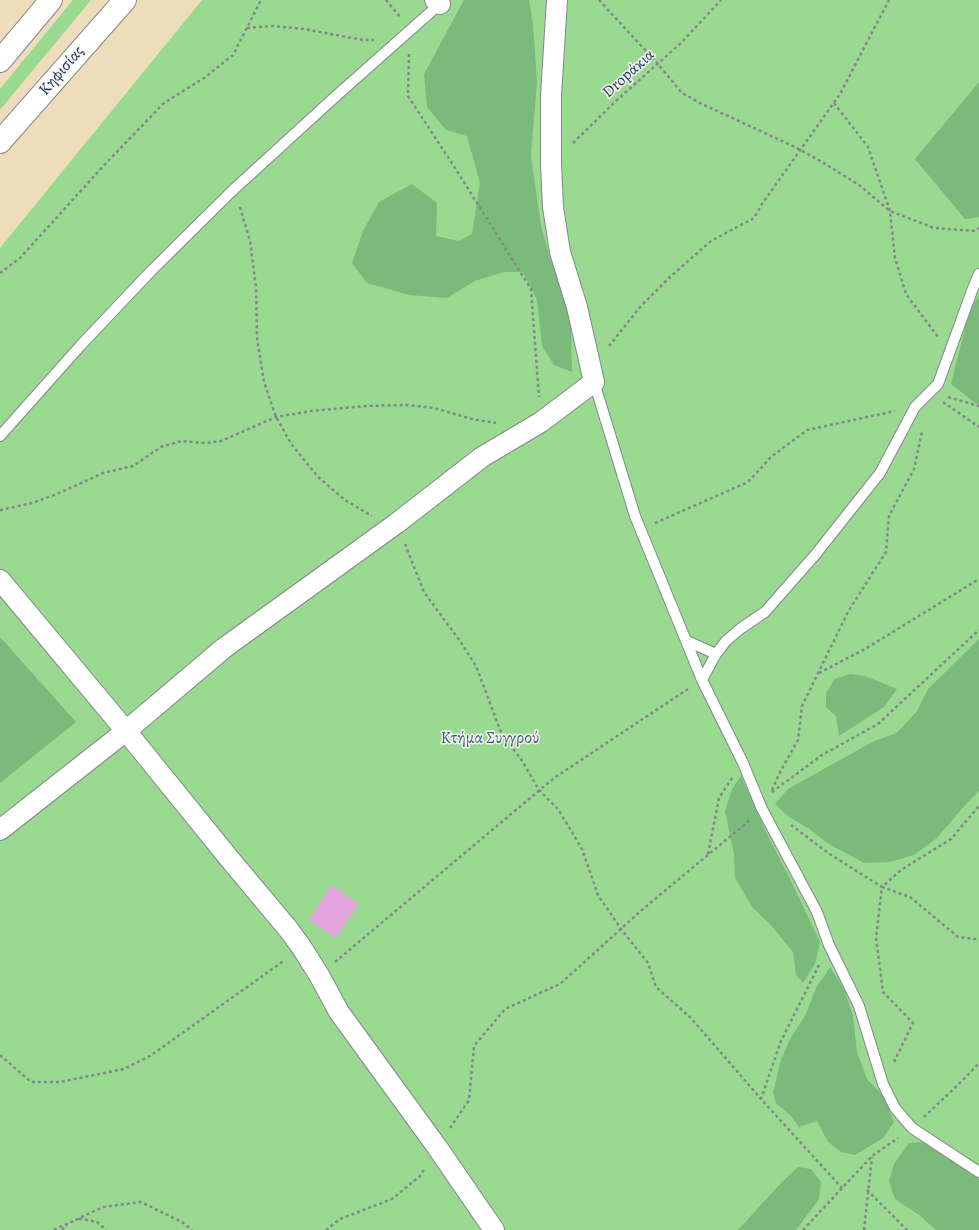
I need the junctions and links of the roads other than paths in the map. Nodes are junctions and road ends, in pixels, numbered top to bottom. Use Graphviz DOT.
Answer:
graph roads {
  1 [pos="50,0"];
  2 [pos="125,0"];
  3 [pos="557,0"];
  4 [pos="440,1"];
  5 [pos="0,61"];
  6 [pos="0,142"];
  7 [pos="979,274"];
  8 [pos="594,382"];
  9 [pos="0,436"];
  10 [pos="0,580"];
  11 [pos="687,641"];
  12 [pos="716,654"];
  13 [pos="702,680"];
  14 [pos="126,731"];
  15 [pos="0,830"];
  16 [pos="979,1172"];
  17 [pos="494,1230"];
  1 -- 5 [label="main road"];
  2 -- 6 [label="main road, Κηφισίας"];
  3 -- 8 [label="street"];
  4 -- 9 [label="lane"];
  7 -- 12 [label="lane"];
  8 -- 11 [label="lane"];
  8 -- 14 [label="street"];
  10 -- 14 [label="street"];
  11 -- 12 [label="lane"];
  11 -- 13 [label="lane"];
  12 -- 13 [label="lane"];
  13 -- 16 [label="lane"];
  14 -- 15 [label="street"];
  14 -- 17 [label="street"];
}
